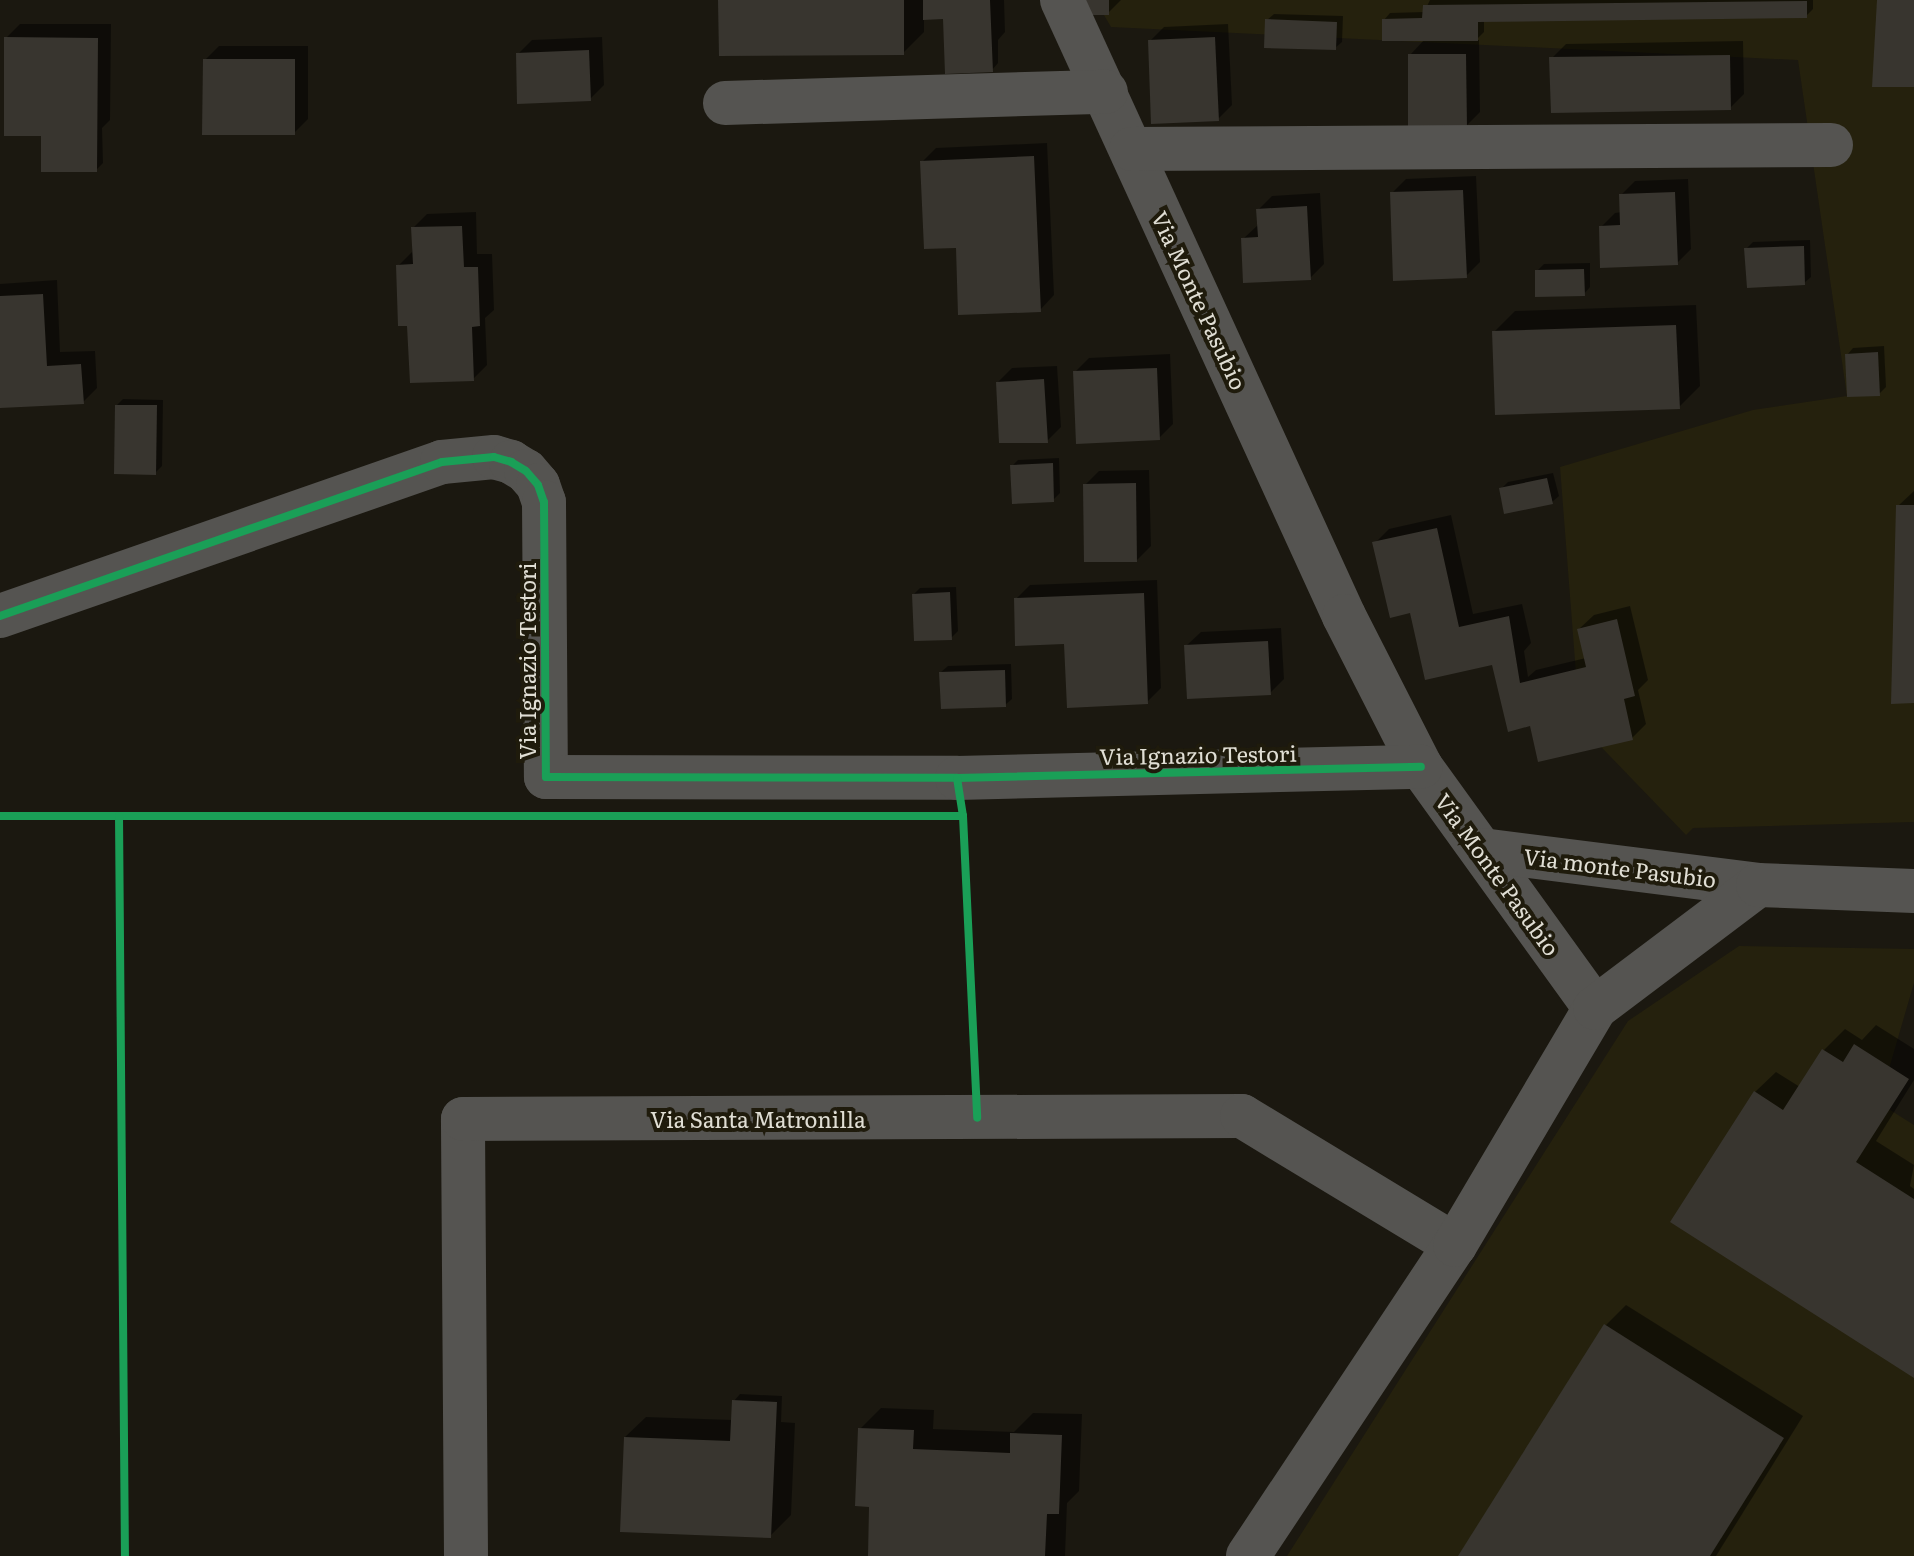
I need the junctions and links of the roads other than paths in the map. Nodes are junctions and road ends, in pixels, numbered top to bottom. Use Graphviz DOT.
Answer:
graph roads {
  1 [pos="1062,0"];
  2 [pos="1106,92"];
  3 [pos="725,103"];
  4 [pos="1831,145"];
  5 [pos="1131,149"];
  6 [pos="0,616"];
  7 [pos="1421,767"];
  8 [pos="1482,850"];
  9 [pos="1758,885"];
  10 [pos="1914,891"];
  11 [pos="1595,1008"];
  12 [pos="1455,1245"];
  13 [pos="466,1556"];
  14 [pos="1248,1556"];
  1 -- 2 [label="street, Via Monte Pasubio"];
  2 -- 3 [label="street"];
  2 -- 5 [label="street, Via Monte Pasubio"];
  4 -- 5 [label="street"];
  5 -- 7 [label="street, Via Monte Pasubio"];
  6 -- 7 [label="street, Via Ignazio Testori"];
  7 -- 8 [label="street, Via Monte Pasubio"];
  8 -- 9 [label="street, Via monte Pasubio"];
  8 -- 11 [label="street, Via Monte Pasubio"];
  9 -- 10 [label="street, Via monte Pasubio"];
  9 -- 11 [label="street, Via monte Pasubio"];
  11 -- 12 [label="street"];
  12 -- 13 [label="street, Via Santa Matronilla"];
  12 -- 14 [label="street"];
}
